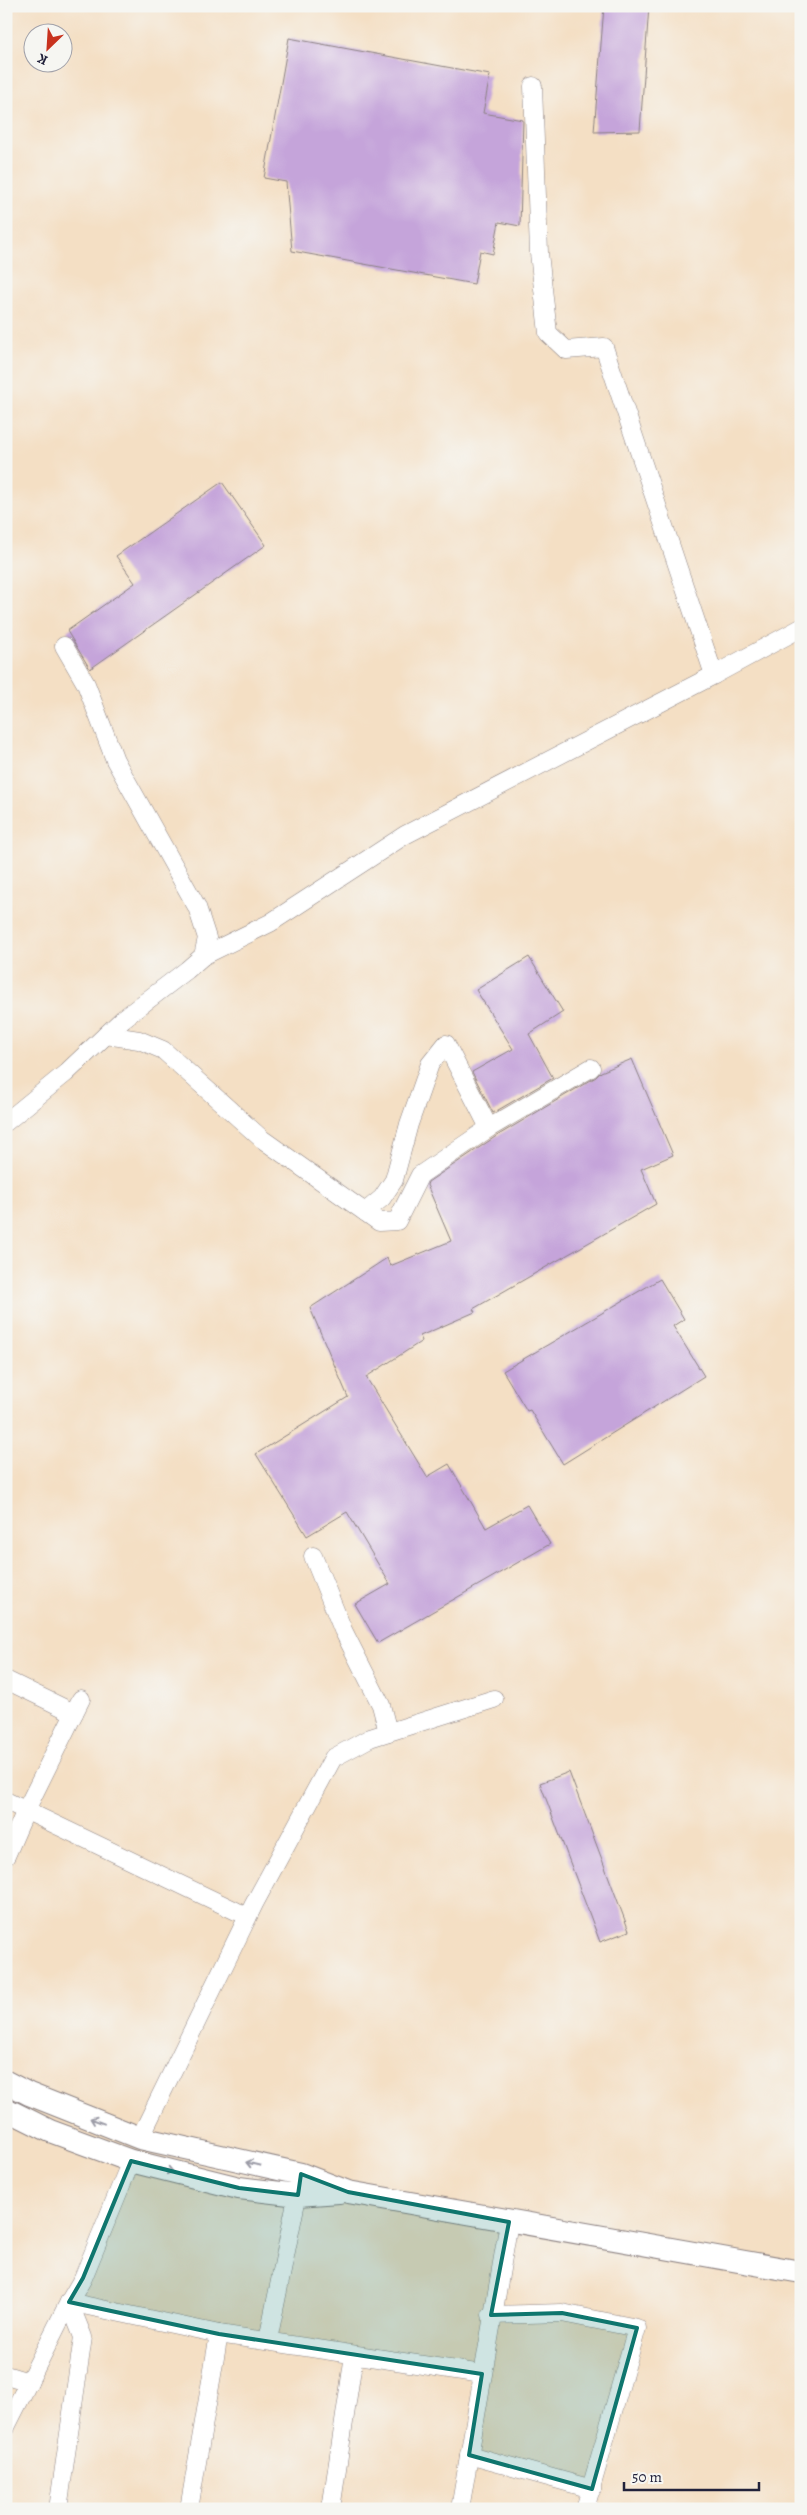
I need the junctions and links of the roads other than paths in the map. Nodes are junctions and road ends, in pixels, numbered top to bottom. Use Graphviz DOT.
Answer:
graph roads {
  1 [pos="533,86"];
  2 [pos="801,628"];
  3 [pos="64,646"];
  4 [pos="714,675"];
  5 [pos="203,956"];
  6 [pos="106,1035"];
  7 [pos="591,1068"];
  8 [pos="6,1122"];
  9 [pos="489,1128"];
  10 [pos="365,1212"];
  11 [pos="313,1556"];
  12 [pos="6,1680"];
  13 [pos="494,1699"];
  14 [pos="388,1732"];
  15 [pos="6,1801"];
  16 [pos="26,1810"];
  17 [pos="6,1856"];
  18 [pos="236,1911"];
  19 [pos="6,2082"];
  20 [pos="6,2109"];
  21 [pos="140,2138"];
  22 [pos="131,2161"];
  23 [pos="299,2185"];
  24 [pos="509,2222"];
  25 [pos="801,2272"];
  26 [pos="69,2302"];
  27 [pos="491,2315"];
  28 [pos="219,2334"];
  29 [pos="268,2340"];
  30 [pos="354,2356"];
  31 [pos="482,2374"];
  32 [pos="6,2375"];
  33 [pos="29,2382"];
  34 [pos="6,2427"];
  35 [pos="469,2455"];
  36 [pos="592,2489"];
  37 [pos="58,2509"];
  38 [pos="189,2509"];
  39 [pos="331,2509"];
  40 [pos="460,2509"];
  41 [pos="585,2509"];
  1 -- 4 [label="street"];
  2 -- 4 [label="street"];
  3 -- 5 [label="street"];
  4 -- 5 [label="street"];
  5 -- 6 [label="street"];
  6 -- 8 [label="street"];
  6 -- 10 [label="street"];
  7 -- 9 [label="street"];
  9 -- 10 [label="street"];
  9 -- 10 [label="street"];
  11 -- 14 [label="street"];
  12 -- 16 [label="street"];
  13 -- 14 [label="street"];
  14 -- 21 [label="street"];
  15 -- 16 [label="street"];
  16 -- 17 [label="street"];
  16 -- 18 [label="street"];
  21 -- 19 [label="street, one-way"];
  20 -- 22 [label="street"];
  23 -- 21 [label="street, one-way"];
  22 -- 23 [label="street, one-way"];
  22 -- 26 [label="street"];
  23 -- 24 [label="street"];
  23 -- 29 [label="street"];
  24 -- 25 [label="street"];
  24 -- 27 [label="street"];
  26 -- 28 [label="street"];
  26 -- 33 [label="street"];
  26 -- 37 [label="street"];
  27 -- 31 [label="street"];
  27 -- 36 [label="street"];
  28 -- 29 [label="street"];
  28 -- 38 [label="street"];
  29 -- 30 [label="street"];
  30 -- 31 [label="street"];
  30 -- 39 [label="street"];
  31 -- 35 [label="street"];
  32 -- 33 [label="street"];
  33 -- 34 [label="street"];
  35 -- 36 [label="street"];
  35 -- 40 [label="street"];
  36 -- 41 [label="street"];
}
